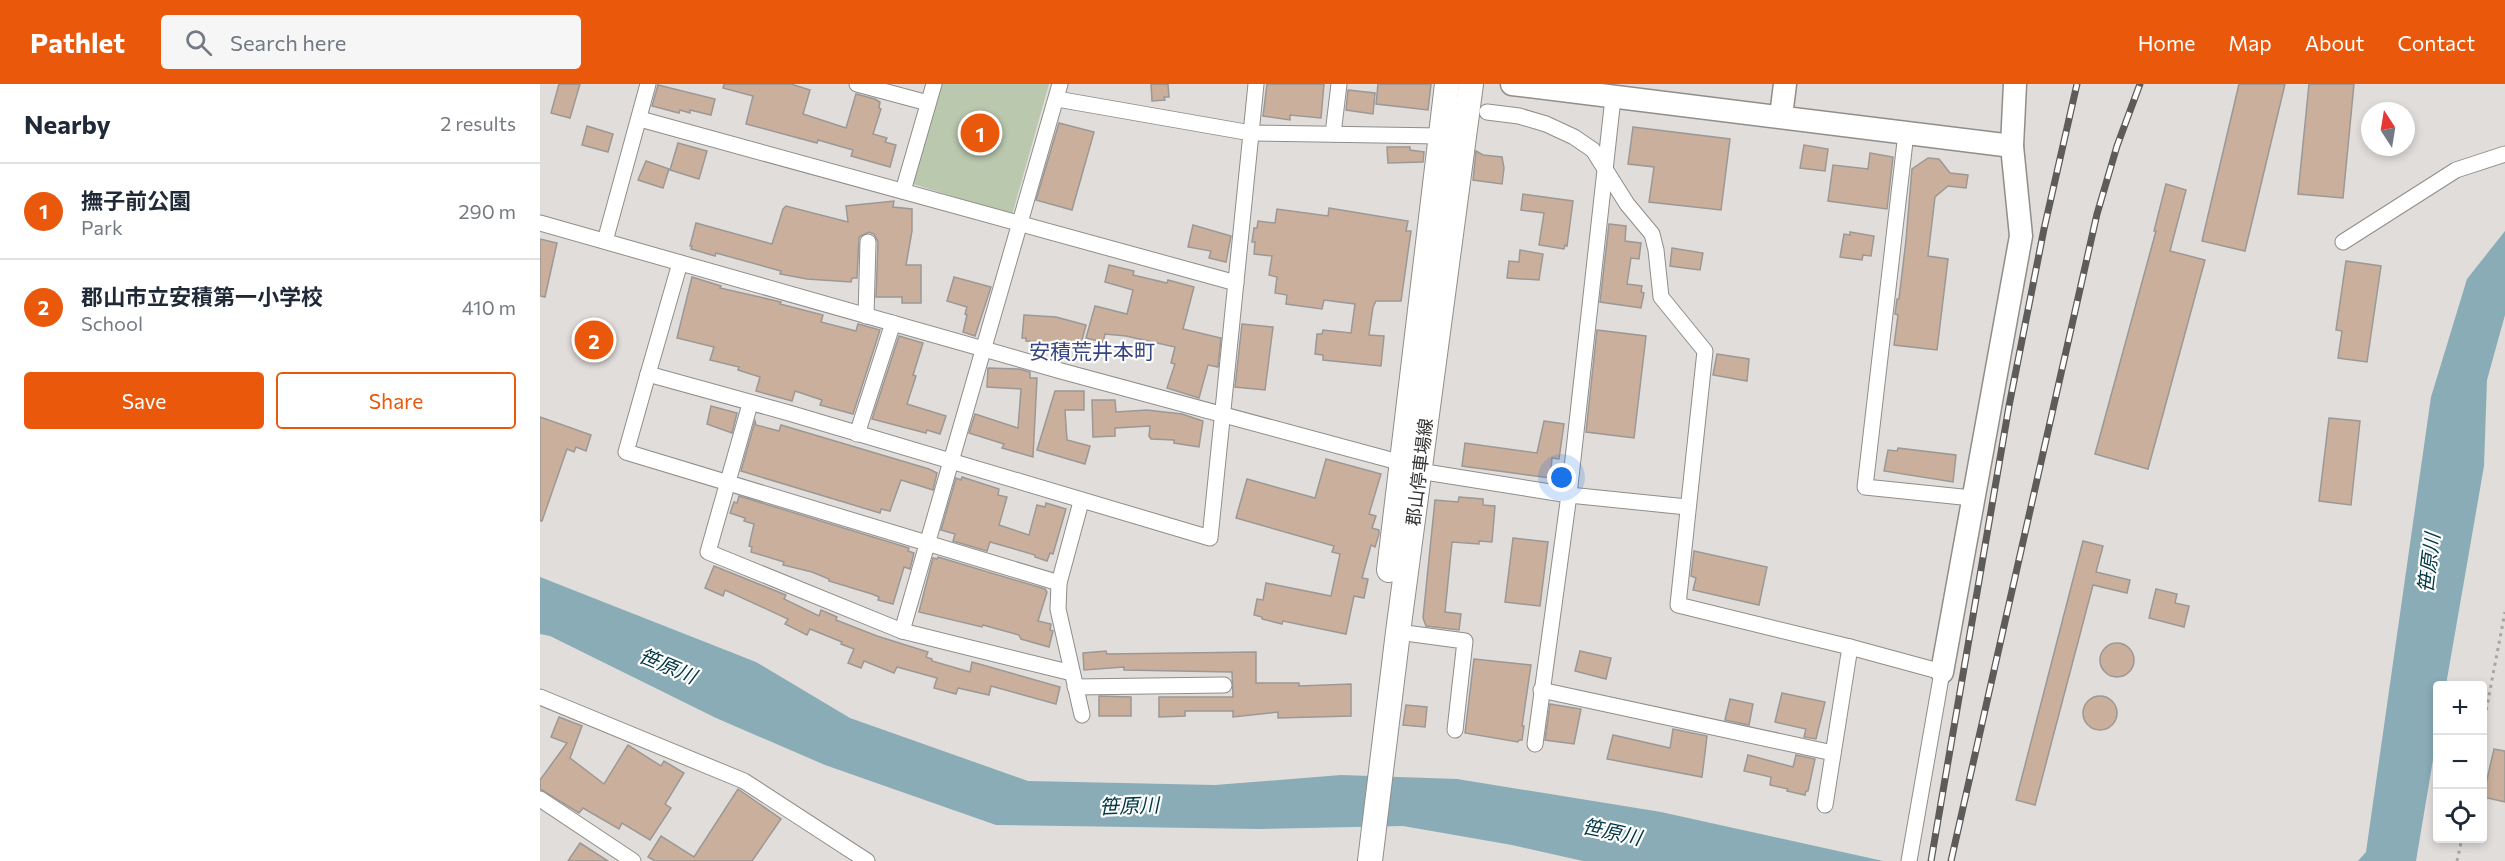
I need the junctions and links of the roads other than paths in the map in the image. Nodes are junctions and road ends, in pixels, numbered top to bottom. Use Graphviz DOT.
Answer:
graph roads {
  1 [pos="648,84"];
  2 [pos="857,84"];
  3 [pos="934,84"];
  4 [pos="1256,84"];
  5 [pos="1339,84"];
  6 [pos="1447,84"];
  7 [pos="1471,84"];
  8 [pos="1512,84"];
  9 [pos="1785,84"];
  10 [pos="2015,84"];
  11 [pos="1058,92"];
  12 [pos="1613,98"];
  13 [pos="928,103"];
  14 [pos="1487,112"];
  15 [pos="1780,116"];
  16 [pos="640,119"];
  17 [pos="1251,133"];
  18 [pos="1333,134"];
  19 [pos="1906,134"];
  20 [pos="1440,136"];
  21 [pos="2012,146"];
  22 [pos="2505,154"];
  23 [pos="1605,170"];
  24 [pos="903,191"];
  25 [pos="540,223"];
  26 [pos="1018,224"];
  27 [pos="605,241"];
  28 [pos="868,242"];
  29 [pos="2343,242"];
  30 [pos="680,263"];
  31 [pos="1236,283"];
  32 [pos="866,316"];
  33 [pos="893,323"];
  34 [pos="984,349"];
  35 [pos="648,374"];
  36 [pos="750,404"];
  37 [pos="1224,414"];
  38 [pos="857,434"];
  39 [pos="949,462"];
  40 [pos="1410,467"];
  41 [pos="727,484"];
  42 [pos="1569,495"];
  43 [pos="1972,498"];
  44 [pos="1081,502"];
  45 [pos="1688,507"];
  46 [pos="927,544"];
  47 [pos="1059,583"];
  48 [pos="902,631"];
  49 [pos="1398,632"];
  50 [pos="1850,647"];
  51 [pos="1942,672"];
  52 [pos="1074,680"];
  53 [pos="1224,685"];
  54 [pos="1541,690"];
  55 [pos="543,704"];
  56 [pos="1082,716"];
  57 [pos="1378,729"];
  58 [pos="1455,730"];
  59 [pos="1535,744"];
  60 [pos="1833,753"];
  61 [pos="540,799"];
  62 [pos="1825,805"];
  63 [pos="1362,857"];
  64 [pos="633,861"];
  65 [pos="867,861"];
  66 [pos="1909,861"];
  1 -- 16 [label="street"];
  2 -- 13 [label="street"];
  3 -- 13 [label="street"];
  4 -- 17 [label="street"];
  5 -- 18 [label="street"];
  6 -- 20 [label="main road, 郡山停車場線"];
  7 -- 40 [label="main road, 郡山停車場線"];
  8 -- 12 [label="street"];
  9 -- 15 [label="street"];
  10 -- 21 [label="street"];
  11 -- 17 [label="street"];
  11 -- 26 [label="street"];
  12 -- 15 [label="street"];
  12 -- 23 [label="street"];
  13 -- 24 [label="street"];
  14 -- 23 [label="street"];
  15 -- 19 [label="street"];
  16 -- 24 [label="street"];
  16 -- 27 [label="street"];
  17 -- 18 [label="street"];
  17 -- 31 [label="street"];
  18 -- 20 [label="street"];
  19 -- 21 [label="street"];
  19 -- 43 [label="street"];
  20 -- 40 [label="main road, 郡山停車場線"];
  21 -- 43 [label="street"];
  22 -- 29 [label="street"];
  23 -- 42 [label="street"];
  23 -- 45 [label="street"];
  24 -- 26 [label="street"];
  25 -- 27 [label="street"];
  26 -- 31 [label="street"];
  26 -- 34 [label="street"];
  27 -- 30 [label="street"];
  28 -- 32 [label="street"];
  30 -- 32 [label="street"];
  30 -- 35 [label="street"];
  31 -- 37 [label="street"];
  32 -- 33 [label="street"];
  33 -- 34 [label="street"];
  33 -- 38 [label="street"];
  34 -- 37 [label="street"];
  34 -- 39 [label="street"];
  35 -- 36 [label="street"];
  35 -- 41 [label="street"];
  36 -- 38 [label="street"];
  36 -- 41 [label="street"];
  37 -- 40 [label="street"];
  37 -- 44 [label="street"];
  38 -- 39 [label="street"];
  39 -- 44 [label="street"];
  39 -- 46 [label="street"];
  40 -- 42 [label="street"];
  40 -- 49 [label="main road, 郡山停車場線"];
  40 -- 57 [label="main road, 郡山停車場線"];
  41 -- 46 [label="street"];
  41 -- 48 [label="street"];
  42 -- 45 [label="street"];
  42 -- 54 [label="street"];
  43 -- 51 [label="street"];
  44 -- 47 [label="street"];
  45 -- 50 [label="street"];
  46 -- 47 [label="street"];
  46 -- 48 [label="street"];
  47 -- 52 [label="street"];
  48 -- 52 [label="street"];
  49 -- 57 [label="main road, 郡山停車場線"];
  49 -- 58 [label="street"];
  50 -- 51 [label="street"];
  50 -- 60 [label="street"];
  51 -- 66 [label="street"];
  52 -- 53 [label="street"];
  52 -- 56 [label="street"];
  54 -- 59 [label="street"];
  54 -- 60 [label="street"];
  55 -- 65 [label="street"];
  57 -- 63 [label="main road, 郡山停車場線"];
  60 -- 62 [label="street"];
  61 -- 64 [label="street"];
}
